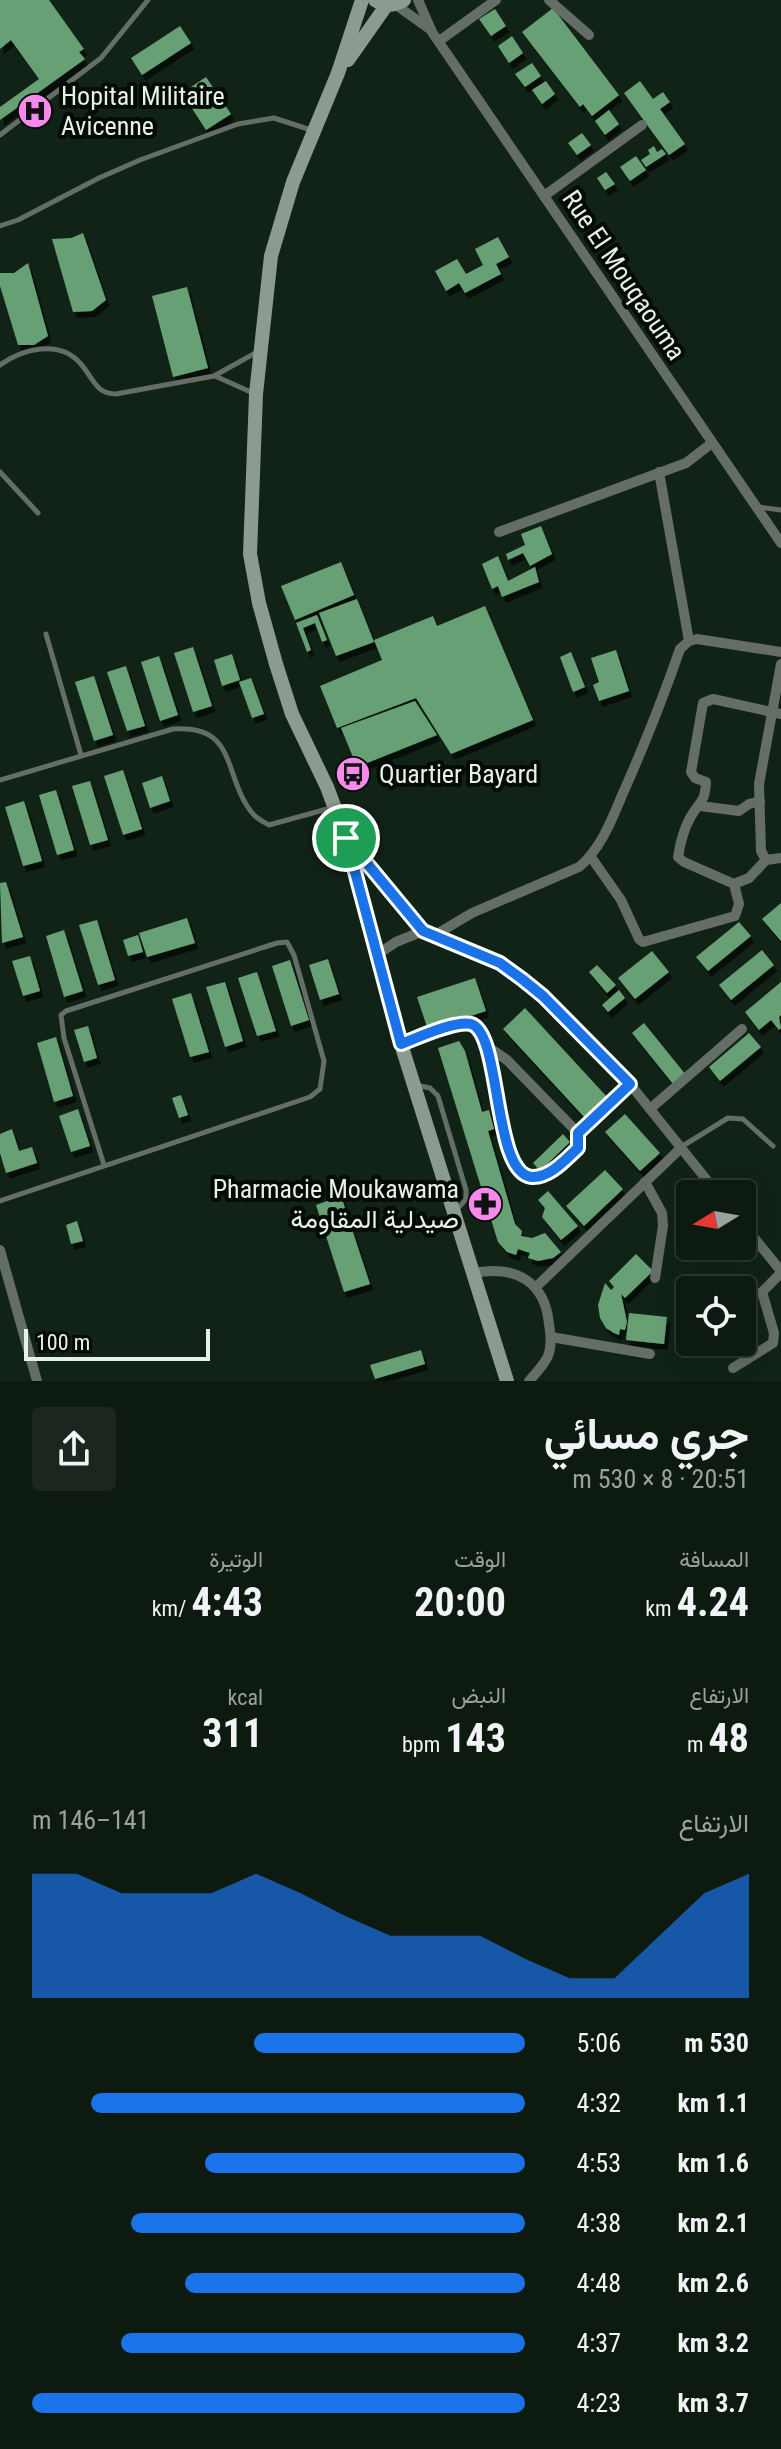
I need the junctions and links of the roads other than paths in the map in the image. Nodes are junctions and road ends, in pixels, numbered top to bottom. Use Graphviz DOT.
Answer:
graph roads {
  1 [pos="148,0"];
  2 [pos="362,0"];
  3 [pos="418,0"];
  4 [pos="496,0"];
  5 [pos="549,0"];
  6 [pos="390,3"];
  7 [pos="589,35"];
  8 [pos="436,36"];
  9 [pos="338,73"];
  10 [pos="642,125"];
  11 [pos="315,131"];
  12 [pos="0,135"];
  13 [pos="544,196"];
  14 [pos="0,226"];
  15 [pos="260,351"];
  16 [pos="0,365"];
  17 [pos="214,376"];
  18 [pos="256,394"];
  19 [pos="712,443"];
  20 [pos="0,472"];
  21 [pos="659,472"];
  22 [pos="756,506"];
  23 [pos="781,510"];
  24 [pos="38,513"];
  25 [pos="499,532"];
  26 [pos="781,543"];
  27 [pos="46,634"];
  28 [pos="689,641"];
  29 [pos="781,652"];
  30 [pos="781,664"];
  31 [pos="777,713"];
  32 [pos="81,755"];
  33 [pos="0,780"];
  34 [pos="760,801"];
  35 [pos="700,806"];
  36 [pos="335,807"];
  37 [pos="346,838"];
  38 [pos="591,857"];
  39 [pos="781,858"];
  40 [pos="766,860"];
  41 [pos="734,884"];
  42 [pos="423,931"];
  43 [pos="435,935"];
  44 [pos="375,956"];
  45 [pos="742,1029"];
  46 [pos="401,1044"];
  47 [pos="488,1047"];
  48 [pos="630,1084"];
  49 [pos="650,1109"];
  50 [pos="578,1133"];
  51 [pos="773,1146"];
  52 [pos="681,1148"];
  53 [pos="104,1165"];
  54 [pos="707,1180"];
  55 [pos="645,1182"];
  56 [pos="0,1201"];
  57 [pos="756,1241"];
  58 [pos="0,1250"];
  59 [pos="781,1272"];
  60 [pos="474,1273"];
  61 [pos="655,1278"];
  62 [pos="536,1287"];
  63 [pos="551,1337"];
  64 [pos="650,1354"];
  65 [pos="733,1368"];
  66 [pos="37,1381"];
  67 [pos="507,1381"];
  68 [pos="529,1381"];
  1 -- 12 [label="lane"];
  2 -- 9 [label="main road"];
  3 -- 8 [label="street, Rue El Mouqaouma"];
  4 -- 8 [label="street"];
  5 -- 7 [label="street"];
  6 -- 8 [label="street, Rue El Mouqaouma"];
  6 -- 9 [label="main road"];
  8 -- 13 [label="street, Rue El Mouqaouma"];
  9 -- 11 [label="main road"];
  10 -- 13 [label="street"];
  11 -- 14 [label="lane"];
  11 -- 15 [label="main road"];
  13 -- 19 [label="street, Rue El Mouqaouma"];
  15 -- 17 [label="lane"];
  15 -- 18 [label="main road"];
  16 -- 17 [label="lane"];
  17 -- 18 [label="lane"];
  18 -- 36 [label="main road"];
  19 -- 21 [label="street"];
  19 -- 22 [label="street, Rue El Mouqaouma"];
  20 -- 24 [label="lane"];
  21 -- 25 [label="street"];
  21 -- 28 [label="street"];
  22 -- 23 [label="lane"];
  22 -- 26 [label="street, Rue El Mouqaouma"];
  27 -- 32 [label="lane"];
  28 -- 29 [label="street"];
  28 -- 38 [label="street"];
  30 -- 31 [label="street"];
  31 -- 34 [label="street"];
  31 -- 35 [label="street"];
  32 -- 33 [label="lane"];
  32 -- 36 [label="lane"];
  34 -- 35 [label="street"];
  34 -- 40 [label="street"];
  35 -- 41 [label="street"];
  36 -- 37 [label="main road"];
  37 -- 42 [label="street"];
  37 -- 44 [label="main road"];
  38 -- 41 [label="street"];
  38 -- 43 [label="street"];
  39 -- 40 [label="street"];
  40 -- 41 [label="street"];
  42 -- 43 [label="street"];
  42 -- 44 [label="street"];
  43 -- 48 [label="street"];
  44 -- 46 [label="main road"];
  45 -- 49 [label="street"];
  46 -- 47 [label="street"];
  46 -- 60 [label="main road"];
  47 -- 50 [label="street"];
  47 -- 50 [label="street"];
  48 -- 49 [label="street"];
  48 -- 50 [label="street"];
  49 -- 52 [label="street"];
  51 -- 52 [label="lane"];
  52 -- 54 [label="street"];
  52 -- 55 [label="street"];
  53 -- 53 [label="lane"];
  53 -- 56 [label="lane"];
  55 -- 61 [label="street"];
  55 -- 62 [label="street"];
  57 -- 59 [label="street"];
  58 -- 66 [label="street"];
  59 -- 65 [label="street"];
  60 -- 62 [label="street"];
  60 -- 67 [label="main road"];
  62 -- 63 [label="street"];
  63 -- 64 [label="street"];
  63 -- 68 [label="street"];
}
